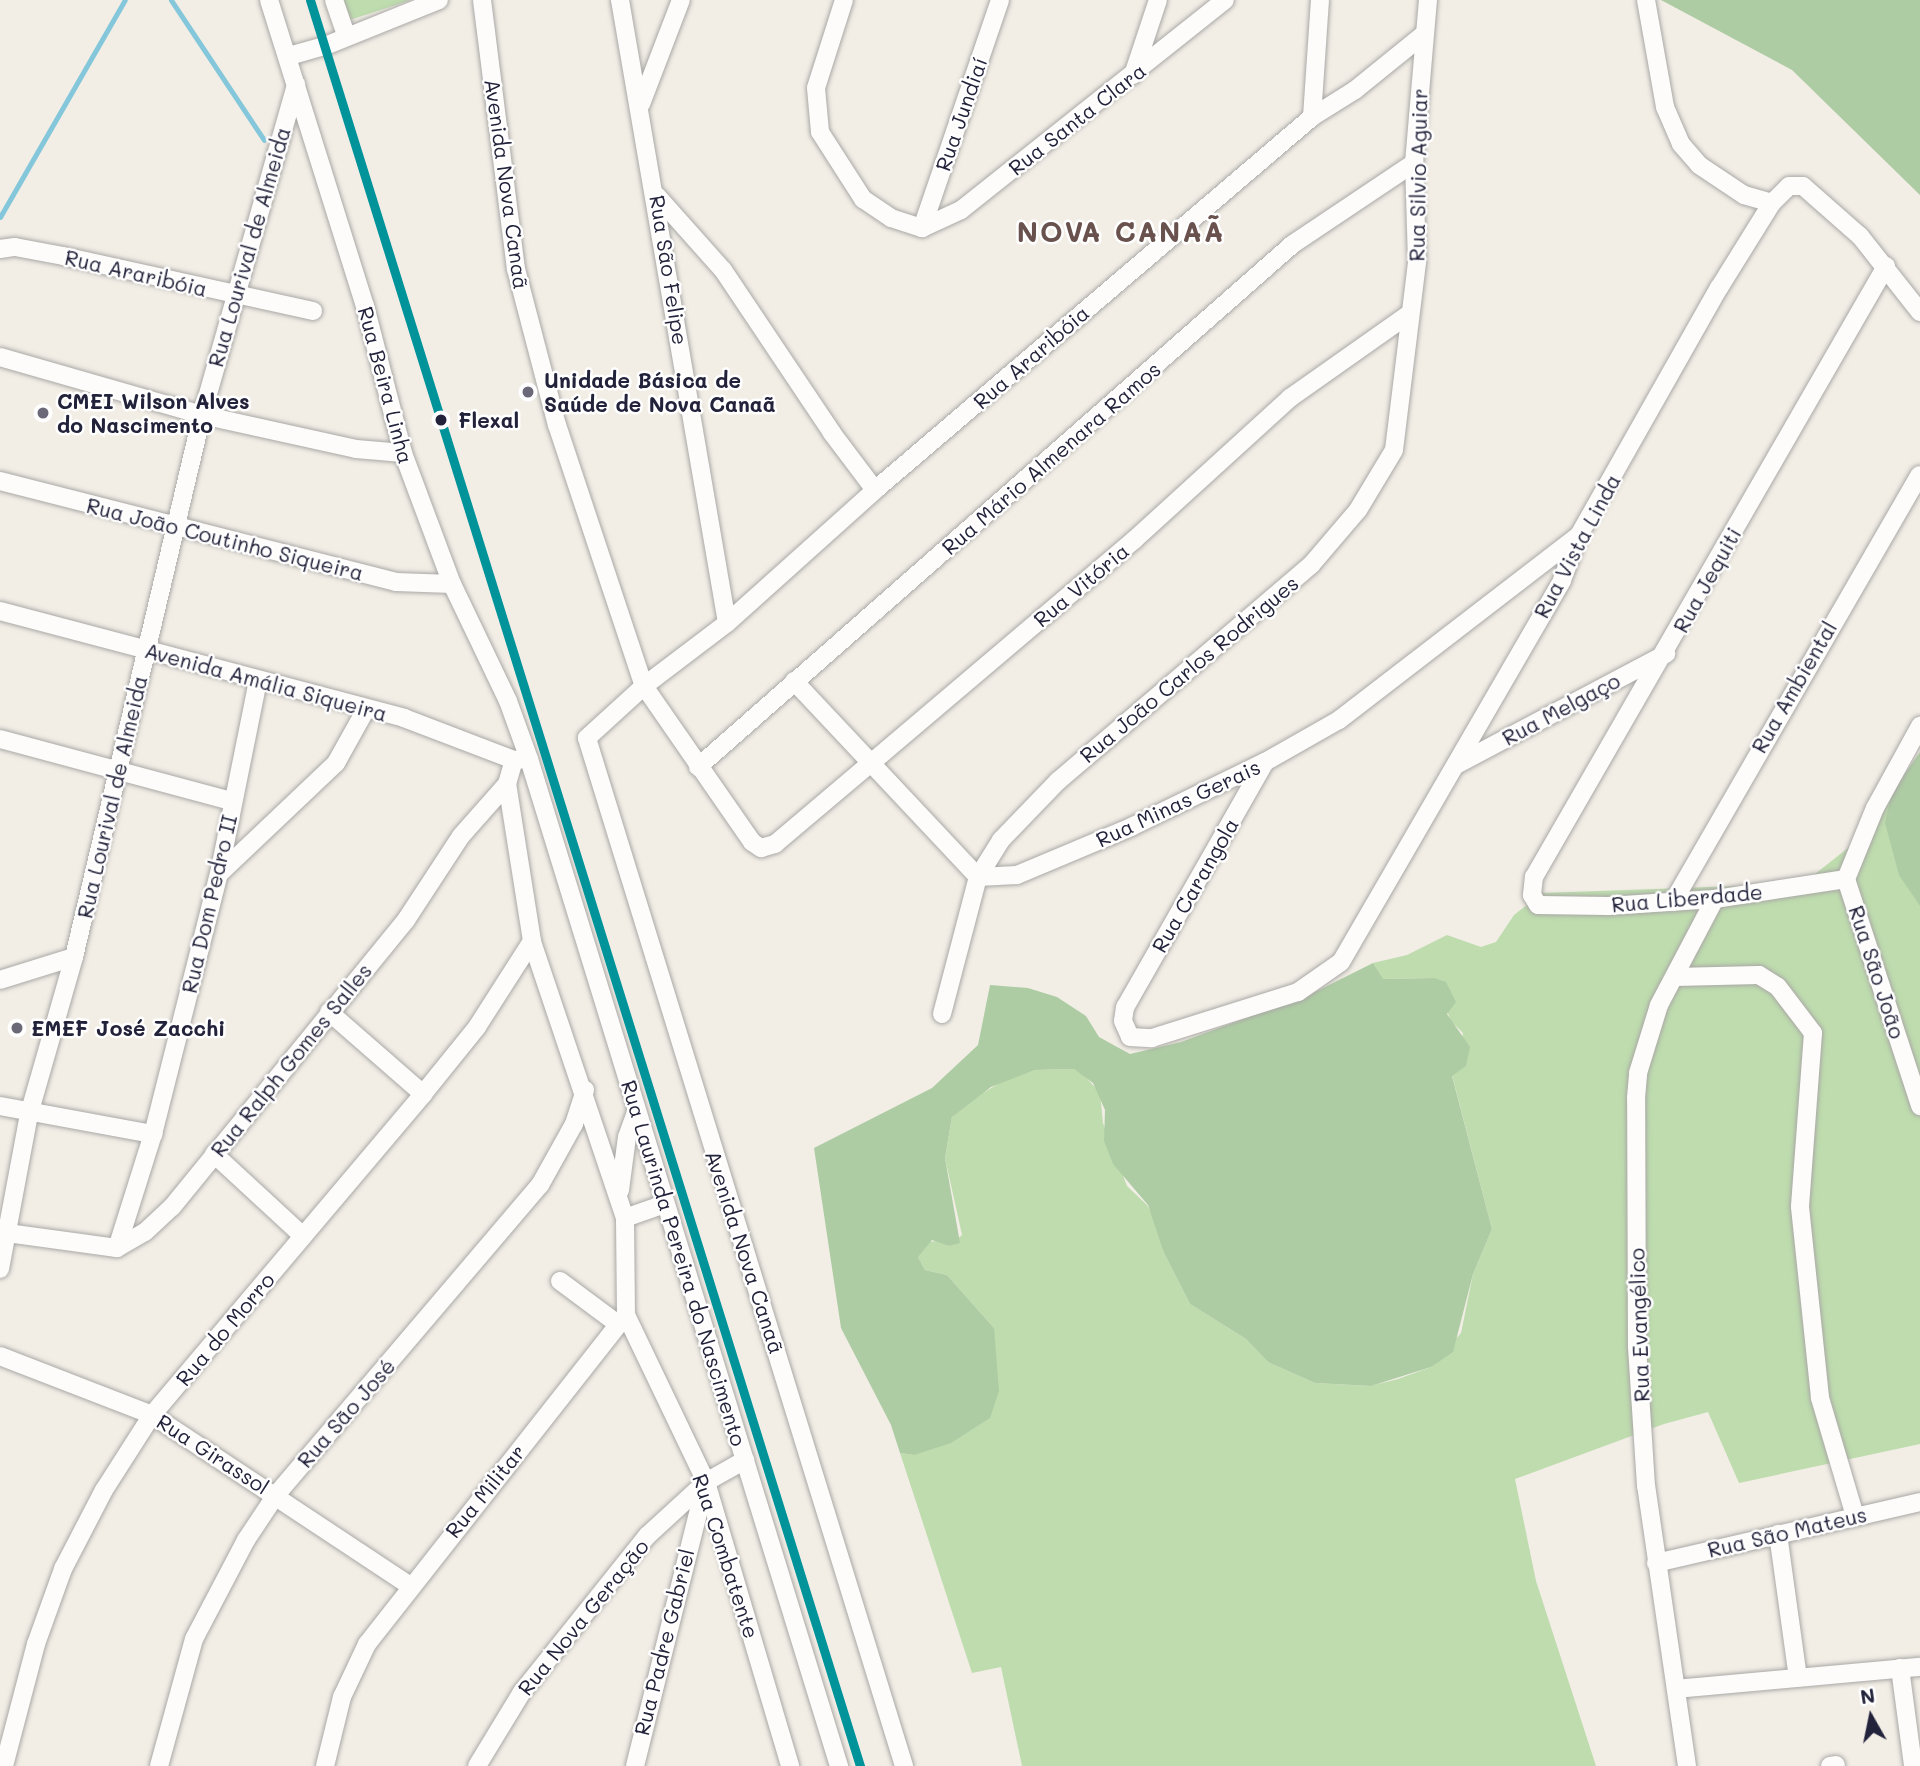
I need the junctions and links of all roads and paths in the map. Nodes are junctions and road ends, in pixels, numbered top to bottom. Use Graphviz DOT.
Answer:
graph roads {
  1 [pos="269,0"];
  2 [pos="334,0"];
  3 [pos="439,0"];
  4 [pos="482,0"];
  5 [pos="620,0"];
  6 [pos="681,0"];
  7 [pos="844,0"];
  8 [pos="1000,0"];
  9 [pos="1158,0"];
  10 [pos="1225,0"];
  11 [pos="1320,0"];
  12 [pos="1428,0"];
  13 [pos="1646,0"];
  14 [pos="346,35"];
  15 [pos="1423,35"];
  16 [pos="289,56"];
  17 [pos="1133,75"];
  18 [pos="296,84"];
  19 [pos="640,104"];
  20 [pos="1312,117"];
  21 [pos="1414,163"];
  22 [pos="657,196"];
  23 [pos="1772,203"];
  24 [pos="922,228"];
  25 [pos="0,249"];
  26 [pos="1886,266"];
  27 [pos="236,296"];
  28 [pos="313,311"];
  29 [pos="1920,312"];
  30 [pos="1409,314"];
  31 [pos="0,357"];
  32 [pos="202,415"];
  33 [pos="403,453"];
  34 [pos="1920,475"];
  35 [pos="0,481"];
  36 [pos="875,490"];
  37 [pos="175,529"];
  38 [pos="1580,535"];
  39 [pos="452,584"];
  40 [pos="0,611"];
  41 [pos="727,623"];
  42 [pos="146,650"];
  43 [pos="1666,654"];
  44 [pos="258,680"];
  45 [pos="794,681"];
  46 [pos="644,687"];
  47 [pos="366,709"];
  48 [pos="1920,726"];
  49 [pos="587,738"];
  50 [pos="0,739"];
  51 [pos="1920,751"];
  52 [pos="521,760"];
  53 [pos="1265,762"];
  54 [pos="871,763"];
  55 [pos="1456,765"];
  56 [pos="1897,766"];
  57 [pos="698,767"];
  58 [pos="118,772"];
  59 [pos="507,784"];
  60 [pos="232,801"];
  61 [pos="752,842"];
  62 [pos="219,874"];
  63 [pos="978,877"];
  64 [pos="1846,879"];
  65 [pos="1532,895"];
  66 [pos="1715,899"];
  67 [pos="1673,902"];
  68 [pos="532,940"];
  69 [pos="74,957"];
  70 [pos="1340,962"];
  71 [pos="1675,977"];
  72 [pos="0,981"];
  73 [pos="329,1012"];
  74 [pos="942,1014"];
  75 [pos="585,1090"];
  76 [pos="423,1094"];
  77 [pos="0,1106"];
  78 [pos="1920,1106"];
  79 [pos="636,1112"];
  80 [pos="29,1114"];
  81 [pos="153,1134"];
  82 [pos="214,1154"];
  83 [pos="619,1199"];
  84 [pos="665,1204"];
  85 [pos="625,1218"];
  86 [pos="3,1233"];
  87 [pos="303,1236"];
  88 [pos="117,1248"];
  89 [pos="0,1269"];
  90 [pos="560,1281"];
  91 [pos="622,1319"];
  92 [pos="0,1356"];
  93 [pos="152,1415"];
  94 [pos="746,1460"];
  95 [pos="706,1482"];
  96 [pos="276,1495"];
  97 [pos="1919,1501"];
  98 [pos="1855,1516"];
  99 [pos="1778,1534"];
  100 [pos="1656,1563"];
  101 [pos="409,1585"];
  102 [pos="1920,1667"];
  103 [pos="1900,1668"];
  104 [pos="1798,1678"];
  105 [pos="1676,1689"];
  106 [pos="4,1766"];
  107 [pos="159,1766"];
  108 [pos="325,1766"];
  109 [pos="477,1766"];
  110 [pos="635,1766"];
  111 [pos="790,1766"];
  112 [pos="839,1766"];
  113 [pos="904,1766"];
  114 [pos="1687,1766"];
  115 [pos="1913,1766"];
  1 -- 16 [label="street, Rua Beira Linha"];
  2 -- 14 [label="street"];
  3 -- 14 [label="street"];
  4 -- 46 [label="street, Avenida Nova Canaã"];
  5 -- 19 [label="street, Rua São Felipe"];
  6 -- 19 [label="street"];
  7 -- 24 [label="street"];
  8 -- 24 [label="street, Rua Jundiaí"];
  9 -- 17 [label="street"];
  10 -- 17 [label="street, Rua Santa Clara"];
  11 -- 20 [label="street"];
  12 -- 15 [label="street, Rua Silvio Aguiar"];
  13 -- 23 [label="street"];
  14 -- 16 [label="street"];
  15 -- 20 [label="street, Rua Araribóia"];
  15 -- 21 [label="street, Rua Silvio Aguiar"];
  16 -- 18 [label="street, Rua Beira Linha"];
  17 -- 24 [label="street, Rua Santa Clara"];
  18 -- 27 [label="street, Rua Lourival de Almeida"];
  18 -- 33 [label="street, Rua Beira Linha"];
  19 -- 22 [label="street, Rua São Felipe"];
  20 -- 36 [label="street, Rua Araribóia"];
  21 -- 30 [label="street, Rua Silvio Aguiar"];
  21 -- 45 [label="street, Rua Mário Almenara Ramos"];
  22 -- 36 [label="street"];
  22 -- 41 [label="street, Rua São Felipe"];
  23 -- 26 [label="street"];
  23 -- 38 [label="street, Rua Vista Linda"];
  25 -- 27 [label="street, Rua Araribóia"];
  26 -- 29 [label="street"];
  26 -- 43 [label="street, Rua Jequiti"];
  27 -- 28 [label="street, Rua Araribóia"];
  27 -- 32 [label="street, Rua Lourival de Almeida"];
  30 -- 54 [label="street, Rua Vitória"];
  30 -- 63 [label="street, Rua João Carlos Rodrigues"];
  31 -- 32 [label="street"];
  32 -- 33 [label="street"];
  32 -- 37 [label="street, Rua Lourival de Almeida"];
  33 -- 39 [label="street, Rua Beira Linha"];
  34 -- 67 [label="street, Rua Ambiental"];
  35 -- 37 [label="street, Rua João Coutinho Siqueira"];
  36 -- 41 [label="street, Rua Araribóia"];
  37 -- 39 [label="street, Rua João Coutinho Siqueira"];
  37 -- 42 [label="street, Rua Lourival de Almeida"];
  38 -- 53 [label="street, Rua Minas Gerais"];
  38 -- 55 [label="street, Rua Vista Linda"];
  39 -- 52 [label="street, Rua Beira Linha"];
  40 -- 42 [label="street, Avenida Amália Siqueira"];
  41 -- 46 [label="street, Rua Araribóia"];
  42 -- 44 [label="street, Avenida Amália Siqueira"];
  42 -- 58 [label="street, Rua Lourival de Almeida"];
  43 -- 55 [label="street, Rua Melgaço"];
  43 -- 65 [label="street, Rua Jequiti"];
  44 -- 47 [label="street, Avenida Amália Siqueira"];
  44 -- 60 [label="street, Rua Dom Pedro II"];
  45 -- 54 [label="street"];
  45 -- 57 [label="street, Rua Mário Almenara Ramos"];
  46 -- 49 [label="street, Rua Araribóia"];
  46 -- 57 [label="street, Avenida Nova Canaã"];
  47 -- 52 [label="street, Avenida Amália Siqueira"];
  47 -- 62 [label="street"];
  48 -- 56 [label="street"];
  49 -- 113 [label="street, Avenida Nova Canaã"];
  50 -- 58 [label="street"];
  51 -- 56 [label="street"];
  52 -- 59 [label="street, Rua Ralph Gomes Salles"];
  52 -- 79 [label="street, Rua Laurinda Pereira do Nascimento"];
  53 -- 63 [label="street, Rua Minas Gerais"];
  53 -- 70 [label="street, Rua Carangola"];
  54 -- 61 [label="street, Rua Vitória"];
  54 -- 63 [label="street"];
  55 -- 70 [label="street, Rua Vista Linda"];
  56 -- 64 [label="street"];
  57 -- 61 [label="street, Avenida Nova Canaã"];
  58 -- 60 [label="street"];
  58 -- 69 [label="street, Rua Lourival de Almeida"];
  59 -- 68 [label="street"];
  59 -- 73 [label="street, Rua Ralph Gomes Salles"];
  60 -- 62 [label="street, Rua Dom Pedro II"];
  62 -- 81 [label="street, Rua Dom Pedro II"];
  63 -- 74 [label="street, Rua João Carlos Rodrigues"];
  64 -- 66 [label="street, Rua Liberdade"];
  64 -- 78 [label="street, Rua São João"];
  65 -- 67 [label="street, Rua Liberdade"];
  66 -- 67 [label="street, Rua Liberdade"];
  66 -- 71 [label="street, Rua Evangélico"];
  68 -- 75 [label="street"];
  68 -- 76 [label="street, Rua do Morro"];
  69 -- 72 [label="street"];
  69 -- 80 [label="street, Rua Lourival de Almeida"];
  71 -- 98 [label="street"];
  71 -- 100 [label="street, Rua Evangélico"];
  73 -- 76 [label="street"];
  73 -- 82 [label="street, Rua Ralph Gomes Salles"];
  75 -- 83 [label="street"];
  75 -- 96 [label="street, Rua São José"];
  76 -- 87 [label="street, Rua do Morro"];
  77 -- 80 [label="street"];
  79 -- 83 [label="street"];
  79 -- 84 [label="street, Rua Laurinda Pereira do Nascimento"];
  80 -- 81 [label="street"];
  80 -- 86 [label="street, Rua Lourival de Almeida"];
  81 -- 88 [label="street, Rua Dom Pedro II"];
  82 -- 87 [label="street"];
  82 -- 88 [label="street, Rua Ralph Gomes Salles"];
  83 -- 85 [label="street"];
  84 -- 85 [label="street"];
  84 -- 94 [label="street, Rua Laurinda Pereira do Nascimento"];
  85 -- 91 [label="street"];
  86 -- 88 [label="street"];
  86 -- 89 [label="street, Rua Lourival de Almeida"];
  87 -- 93 [label="street, Rua do Morro"];
  90 -- 91 [label="street"];
  91 -- 95 [label="street, Rua Combatente"];
  91 -- 101 [label="street, Rua Militar"];
  92 -- 93 [label="street, Rua Girassol"];
  93 -- 96 [label="street, Rua Girassol"];
  93 -- 106 [label="street, Rua do Morro"];
  94 -- 95 [label="street"];
  94 -- 112 [label="street, Rua Laurinda Pereira do Nascimento"];
  95 -- 109 [label="street, Rua Nova Geração"];
  95 -- 110 [label="street, Rua Padre Gabriel"];
  95 -- 111 [label="street, Rua Combatente"];
  96 -- 101 [label="street, Rua Girassol"];
  96 -- 107 [label="street, Rua São José"];
  97 -- 98 [label="street, Rua São Mateus"];
  98 -- 99 [label="street, Rua São Mateus"];
  99 -- 100 [label="street, Rua São Mateus"];
  99 -- 104 [label="street"];
  100 -- 105 [label="street, Rua Evangélico"];
  101 -- 108 [label="street, Rua Militar"];
  102 -- 103 [label="street"];
  103 -- 104 [label="street"];
  103 -- 115 [label="street"];
  104 -- 105 [label="street"];
  105 -- 114 [label="street, Rua Evangélico"];
}
